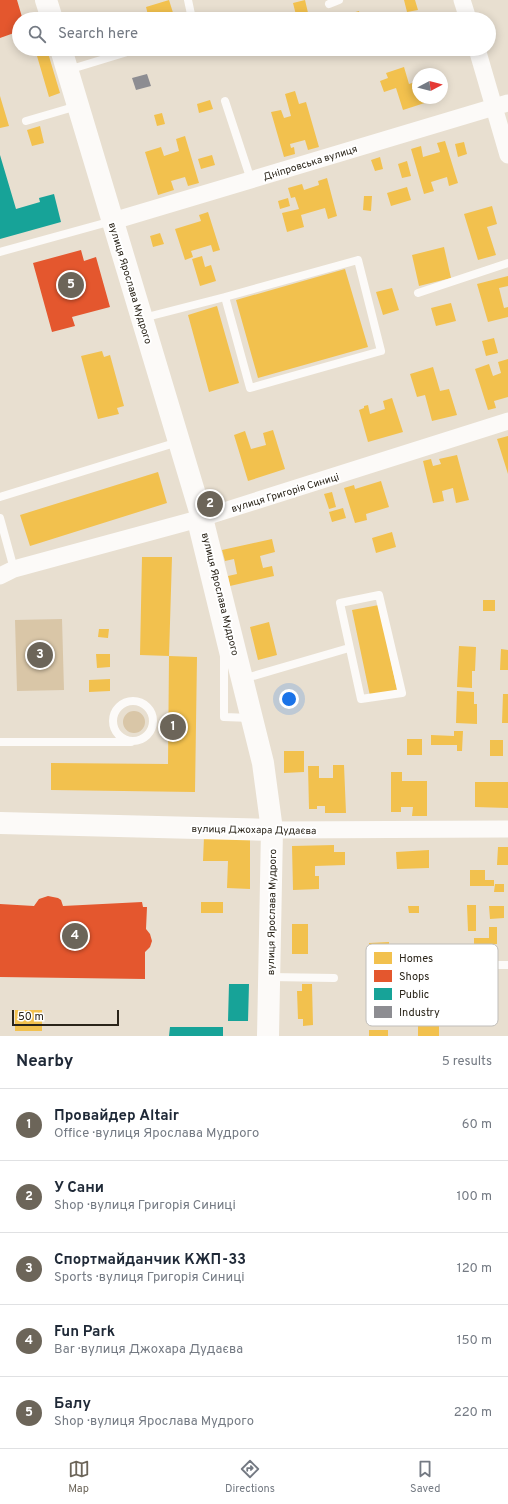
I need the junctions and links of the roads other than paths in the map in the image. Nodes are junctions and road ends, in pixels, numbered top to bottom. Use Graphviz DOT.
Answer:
graph roads {
  1 [pos="46,0"];
  2 [pos="188,0"];
  3 [pos="339,0"];
  4 [pos="462,0"];
  5 [pos="328,4"];
  6 [pos="50,12"];
  7 [pos="191,12"];
  8 [pos="466,12"];
  9 [pos="63,56"];
  10 [pos="114,56"];
  11 [pos="480,56"];
  12 [pos="67,70"];
  13 [pos="225,101"];
  14 [pos="78,104"];
  15 [pos="501,105"];
  16 [pos="26,121"];
  17 [pos="508,155"];
  18 [pos="251,180"];
  19 [pos="113,221"];
  20 [pos="0,252"];
  21 [pos="508,264"];
  22 [pos="418,293"];
  23 [pos="225,297"];
  24 [pos="142,318"];
  25 [pos="508,421"];
  26 [pos="179,442"];
  27 [pos="0,497"];
  28 [pos="0,518"];
  29 [pos="197,519"];
  30 [pos="7,572"];
  31 [pos="349,648"];
  32 [pos="242,679"];
  33 [pos="252,718"];
  34 [pos="0,742"];
  35 [pos="131,742"];
  36 [pos="0,823"];
  37 [pos="508,829"];
  38 [pos="272,830"];
  39 [pos="269,977"];
  40 [pos="334,978"];
  41 [pos="268,1036"];
  1 -- 6 [label="street"];
  2 -- 7 [label="lane"];
  3 -- 5 [label="lane"];
  4 -- 8 [label="street"];
  9 -- 12 [label="street, вулиця Ярослава Мудрого"];
  10 -- 12 [label="lane"];
  11 -- 15 [label="street"];
  12 -- 14 [label="street, вулиця Ярослава Мудрого"];
  13 -- 18 [label="lane"];
  14 -- 16 [label="lane"];
  14 -- 19 [label="street, вулиця Ярослава Мудрого"];
  15 -- 17 [label="street"];
  15 -- 18 [label="street, Дніпровська вулиця"];
  18 -- 19 [label="street, Дніпровська вулиця"];
  19 -- 20 [label="lane"];
  19 -- 24 [label="street, вулиця Ярослава Мудрого"];
  21 -- 22 [label="lane"];
  23 -- 23 [label="lane"];
  23 -- 24 [label="lane"];
  24 -- 26 [label="street, вулиця Ярослава Мудрого"];
  25 -- 29 [label="street, вулиця Григорія Синиці"];
  26 -- 27 [label="lane"];
  26 -- 29 [label="street, вулиця Ярослава Мудрого"];
  28 -- 30 [label="lane"];
  29 -- 30 [label="street, вулиця Григорія Синиці"];
  29 -- 32 [label="street, вулиця Ярослава Мудрого"];
  29 -- 33 [label="lane"];
  31 -- 31 [label="lane"];
  31 -- 32 [label="lane"];
  32 -- 33 [label="street, вулиця Ярослава Мудрого"];
  33 -- 38 [label="street, вулиця Ярослава Мудрого"];
  34 -- 35 [label="lane"];
  35 -- 35 [label="lane"];
  36 -- 38 [label="street, вулиця Джохара Дудаєва"];
  37 -- 38 [label="street, вулиця Джохара Дудаєва"];
  38 -- 39 [label="street, вулиця Ярослава Мудрого"];
  39 -- 40 [label="lane"];
  39 -- 41 [label="street, вулиця Ярослава Мудрого"];
}
